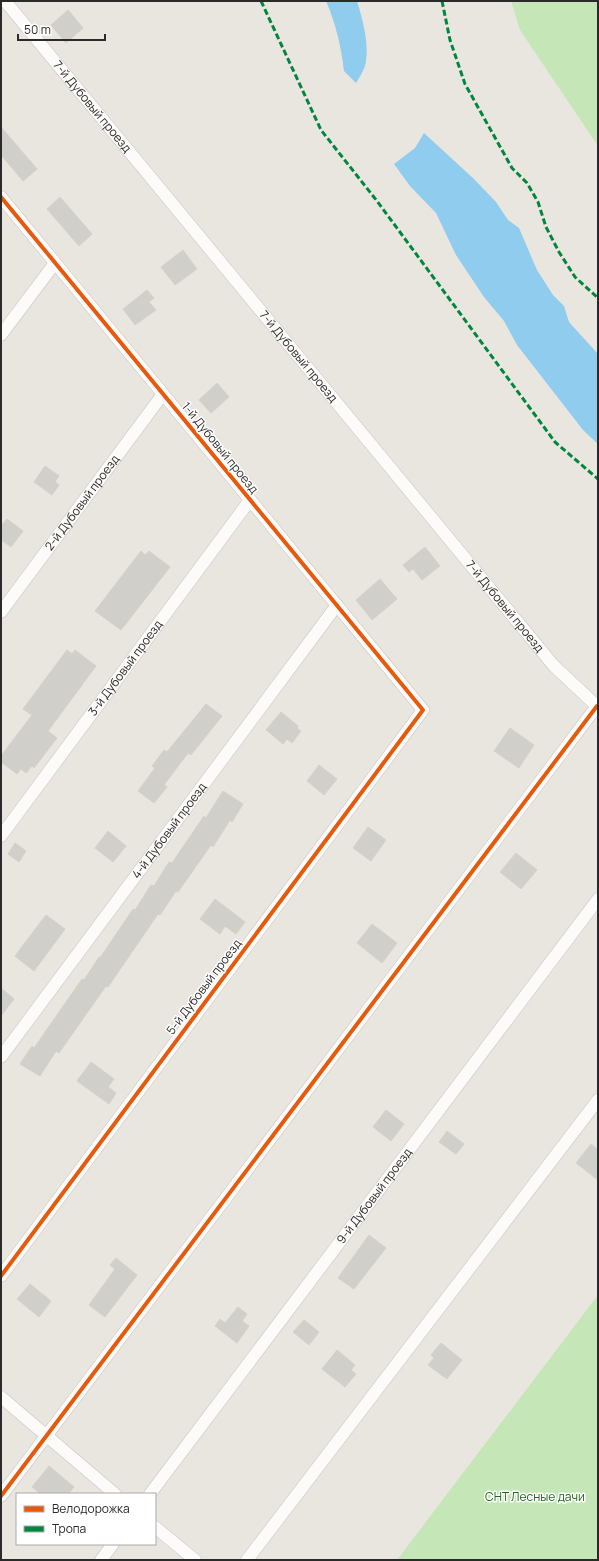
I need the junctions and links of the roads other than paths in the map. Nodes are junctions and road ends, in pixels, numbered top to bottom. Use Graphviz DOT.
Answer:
graph roads {
  1 [pos="5,1"];
  2 [pos="1,197"];
  3 [pos="55,262"];
  4 [pos="1,335"];
  5 [pos="163,394"];
  6 [pos="250,500"];
  7 [pos="337,605"];
  8 [pos="1,612"];
  9 [pos="597,706"];
  10 [pos="423,710"];
  11 [pos="1,836"];
  12 [pos="598,899"];
  13 [pos="1,1057"];
  14 [pos="598,1100"];
  15 [pos="1,1276"];
  16 [pos="1,1397"];
  17 [pos="46,1437"];
  18 [pos="114,1493"];
  19 [pos="151,1493"];
  20 [pos="1,1496"];
  21 [pos="156,1528"];
  22 [pos="112,1545"];
  23 [pos="101,1560"];
  24 [pos="195,1560"];
  25 [pos="246,1560"];
  1 -- 9 [label="street, 7-й Дубовый проезд"];
  2 -- 3 [label="street, 1-й Дубовый проезд"];
  3 -- 4 [label="street"];
  3 -- 5 [label="street, 1-й Дубовый проезд"];
  5 -- 6 [label="street, 1-й Дубовый проезд"];
  5 -- 8 [label="street, 2-й Дубовый проезд"];
  6 -- 7 [label="street, 1-й Дубовый проезд"];
  6 -- 11 [label="street, 3-й Дубовый проезд"];
  7 -- 10 [label="street, 1-й Дубовый проезд"];
  7 -- 13 [label="street, 4-й Дубовый проезд"];
  9 -- 17 [label="street"];
  10 -- 15 [label="street, 5-й Дубовый проезд"];
  12 -- 19 [label="street, 9-й Дубовый проезд"];
  14 -- 25 [label="street"];
  16 -- 17 [label="street"];
  17 -- 18 [label="street"];
  17 -- 20 [label="street"];
  21 -- 24 [label="street"];
  22 -- 23 [label="street"];
}
